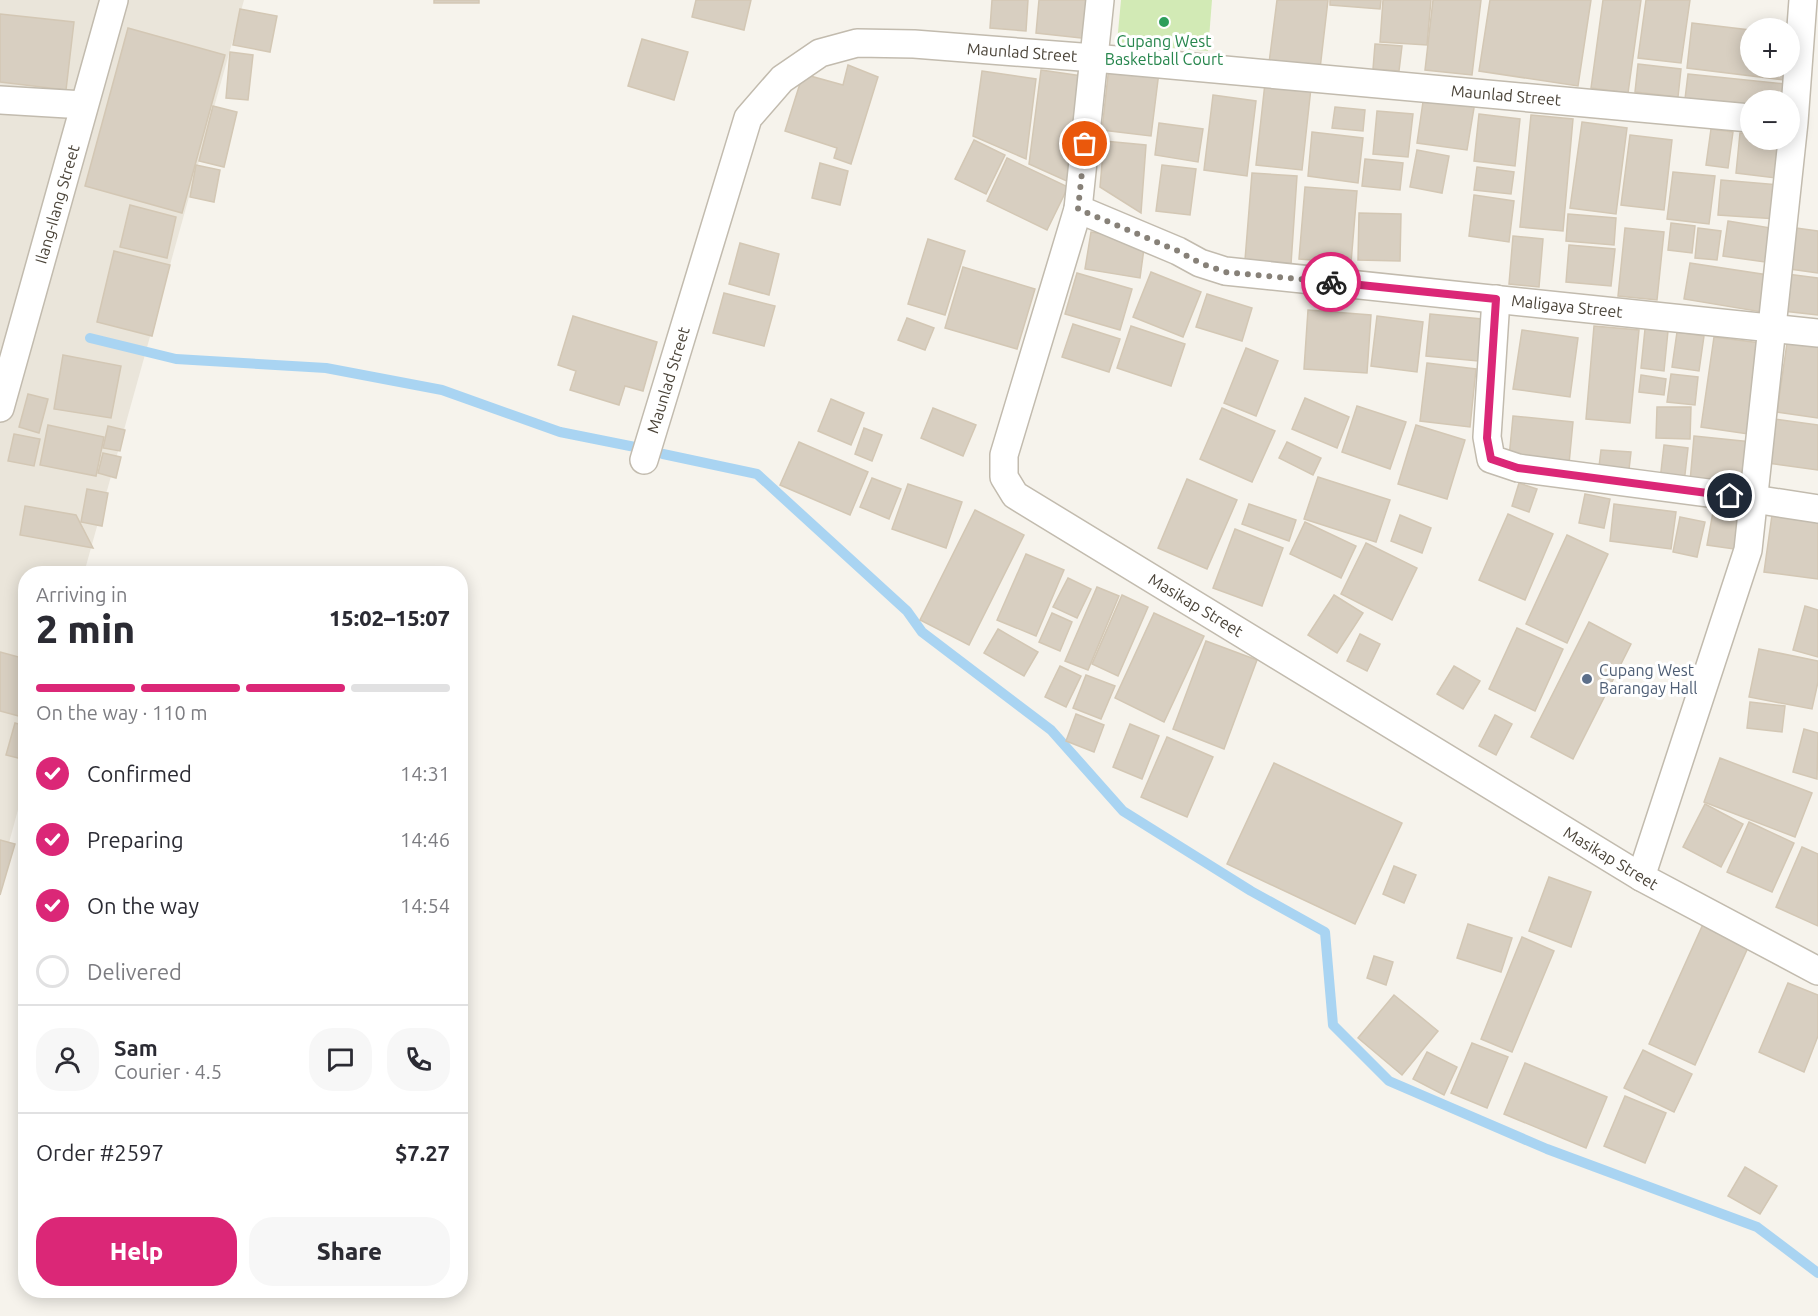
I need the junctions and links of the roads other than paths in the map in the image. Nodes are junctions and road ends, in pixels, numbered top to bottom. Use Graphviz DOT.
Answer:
graph roads {
  1 [pos="114,0"];
  2 [pos="1100,0"];
  3 [pos="1803,0"];
  4 [pos="1094,58"];
  5 [pos="0,100"];
  6 [pos="84,105"];
  7 [pos="1740,117"];
  8 [pos="1800,122"];
  9 [pos="1796,150"];
  10 [pos="1078,209"];
  11 [pos="1496,299"];
  12 [pos="1772,328"];
  13 [pos="1818,333"];
  14 [pos="0,408"];
  15 [pos="644,460"];
  16 [pos="1754,499"];
  17 [pos="1818,509"];
  18 [pos="1641,877"];
  19 [pos="1818,971"];
  1 -- 6 [label="street, Ilang-Ilang Street"];
  2 -- 4 [label="street, Masikap Street"];
  3 -- 8 [label="street"];
  4 -- 7 [label="street, Maunlad Street"];
  4 -- 10 [label="street, Masikap Street"];
  4 -- 15 [label="street, Maunlad Street"];
  5 -- 6 [label="street"];
  6 -- 14 [label="street, Ilang-Ilang Street"];
  9 -- 12 [label="street"];
  10 -- 11 [label="street, Maligaya Street"];
  10 -- 18 [label="street, Masikap Street"];
  11 -- 12 [label="street, Maligaya Street"];
  11 -- 16 [label="street"];
  12 -- 13 [label="street, Maligaya Street"];
  12 -- 16 [label="street"];
  16 -- 17 [label="street"];
  16 -- 18 [label="street"];
  18 -- 19 [label="street, Masikap Street"];
}
